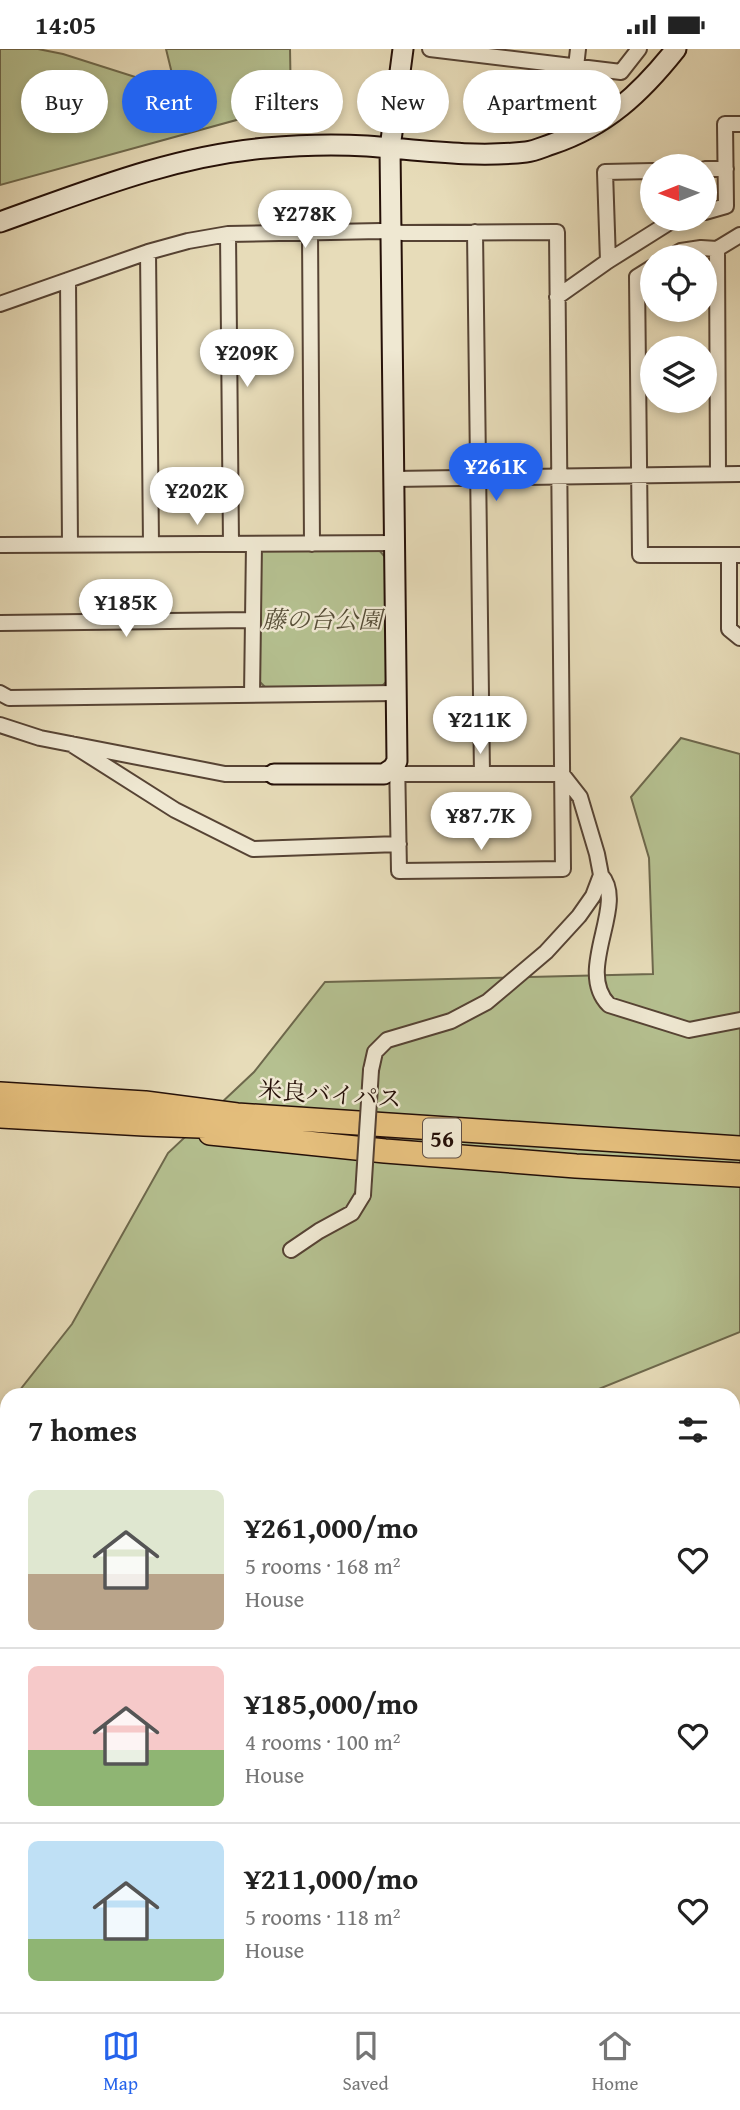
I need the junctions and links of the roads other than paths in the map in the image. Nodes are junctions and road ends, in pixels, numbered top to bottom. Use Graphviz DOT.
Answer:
graph roads {
  1 [pos="402,49"];
  2 [pos="430,49"];
  3 [pos="578,49"];
  4 [pos="639,49"];
  5 [pos="676,49"];
  6 [pos="493,53"];
  7 [pos="576,67"];
  8 [pos="740,124"];
  9 [pos="390,148"];
  10 [pos="718,169"];
  11 [pos="726,169"];
  12 [pos="640,171"];
  13 [pos="718,208"];
  14 [pos="0,222"];
  15 [pos="656,231"];
  16 [pos="310,232"];
  17 [pos="391,232"];
  18 [pos="475,232"];
  19 [pos="228,234"];
  20 [pos="740,235"];
  21 [pos="717,248"];
  22 [pos="148,252"];
  23 [pos="608,261"];
  24 [pos="640,275"];
  25 [pos="68,280"];
  26 [pos="557,297"];
  27 [pos="0,304"];
  28 [pos="717,322"];
  29 [pos="718,474"];
  30 [pos="740,474"];
  31 [pos="639,476"];
  32 [pos="559,477"];
  33 [pos="478,478"];
  34 [pos="394,479"];
  35 [pos="395,543"];
  36 [pos="151,544"];
  37 [pos="230,544"];
  38 [pos="254,544"];
  39 [pos="312,544"];
  40 [pos="0,545"];
  41 [pos="70,545"];
  42 [pos="734,555"];
  43 [pos="252,620"];
  44 [pos="0,623"];
  45 [pos="740,638"];
  46 [pos="0,693"];
  47 [pos="396,693"];
  48 [pos="251,695"];
  49 [pos="0,725"];
  50 [pos="71,744"];
  51 [pos="397,750"];
  52 [pos="398,774"];
  53 [pos="482,774"];
  54 [pos="562,774"];
  55 [pos="274,775"];
  56 [pos="398,844"];
  57 [pos="601,875"];
  58 [pos="740,1020"];
  59 [pos="0,1094"];
  60 [pos="145,1114"];
  61 [pos="0,1115"];
  62 [pos="740,1134"];
  63 [pos="740,1148"];
  64 [pos="740,1157"];
  65 [pos="740,1175"];
  66 [pos="291,1250"];
  1 -- 9 [label="street"];
  2 -- 6 [label="street"];
  3 -- 7 [label="street"];
  4 -- 7 [label="street"];
  5 -- 9 [label="street"];
  6 -- 7 [label="street"];
  8 -- 11 [label="street"];
  9 -- 14 [label="street"];
  9 -- 17 [label="street"];
  10 -- 11 [label="street"];
  11 -- 13 [label="street"];
  12 -- 23 [label="street"];
  15 -- 23 [label="street"];
  16 -- 17 [label="street"];
  16 -- 19 [label="street"];
  16 -- 39 [label="street"];
  17 -- 18 [label="street"];
  17 -- 34 [label="street"];
  18 -- 26 [label="street"];
  18 -- 33 [label="street"];
  19 -- 22 [label="street"];
  19 -- 37 [label="street"];
  20 -- 21 [label="street"];
  22 -- 25 [label="street"];
  22 -- 36 [label="street"];
  23 -- 26 [label="street"];
  24 -- 31 [label="street"];
  25 -- 27 [label="street"];
  25 -- 41 [label="street"];
  26 -- 32 [label="street"];
  28 -- 29 [label="street"];
  29 -- 30 [label="street"];
  29 -- 31 [label="street"];
  31 -- 32 [label="street"];
  31 -- 42 [label="street"];
  32 -- 33 [label="street"];
  32 -- 54 [label="street"];
  33 -- 34 [label="street"];
  33 -- 53 [label="street"];
  34 -- 35 [label="street"];
  35 -- 39 [label="street"];
  35 -- 47 [label="street"];
  36 -- 37 [label="street"];
  36 -- 41 [label="street"];
  37 -- 38 [label="street"];
  38 -- 39 [label="street"];
  38 -- 43 [label="street"];
  40 -- 41 [label="street"];
  42 -- 45 [label="street"];
  43 -- 44 [label="street"];
  43 -- 48 [label="street"];
  46 -- 48 [label="street"];
  47 -- 48 [label="street"];
  47 -- 51 [label="street"];
  49 -- 50 [label="street"];
  50 -- 55 [label="street"];
  50 -- 56 [label="street"];
  51 -- 52 [label="street"];
  51 -- 55 [label="street"];
  52 -- 53 [label="street"];
  52 -- 56 [label="street"];
  53 -- 54 [label="street"];
  54 -- 56 [label="street"];
  54 -- 57 [label="street"];
  57 -- 58 [label="street"];
  57 -- 66 [label="street, bridge"];
  59 -- 60 [label="main road, 米良バイパス / 56"];
  60 -- 61 [label="main road, 米良バイパス / 56"];
  60 -- 62 [label="main road"];
  60 -- 63 [label="main road, 米良バイパス / 56"];
  60 -- 64 [label="main road, 米良バイパス / 56"];
  60 -- 65 [label="main road"];
}
